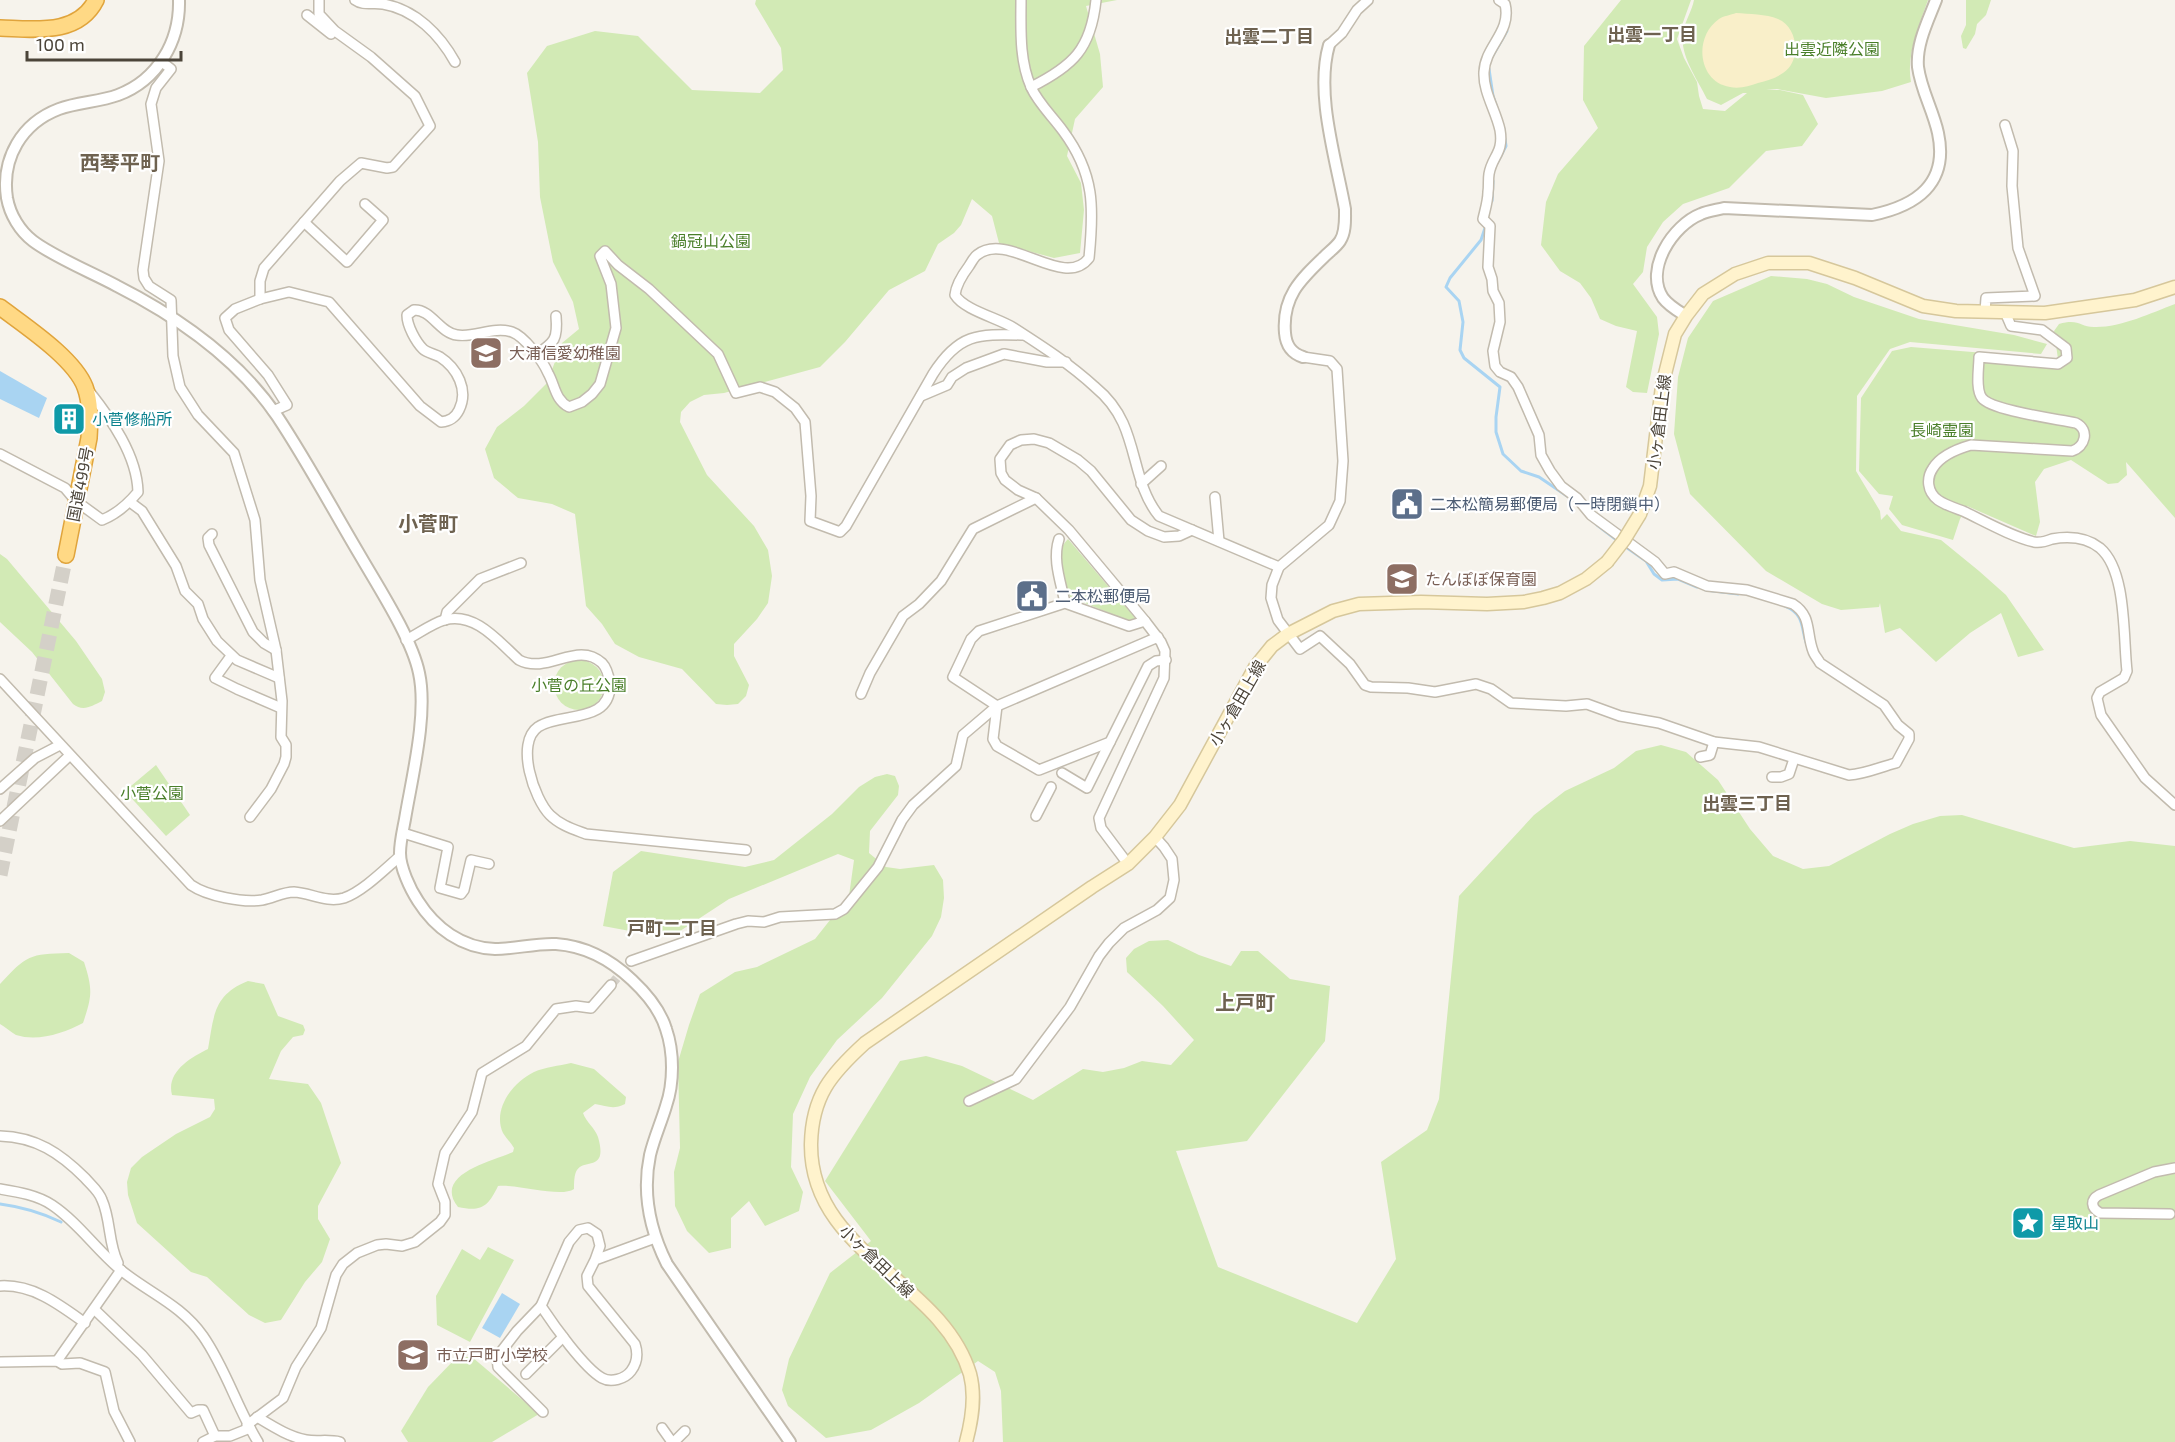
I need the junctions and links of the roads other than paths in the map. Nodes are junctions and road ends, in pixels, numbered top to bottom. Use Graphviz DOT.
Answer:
graph roads {
  1 [pos="96,0"];
  2 [pos="179,0"];
  3 [pos="319,0"];
  4 [pos="355,0"];
  5 [pos="1021,0"];
  6 [pos="1096,0"];
  7 [pos="1368,0"];
  8 [pos="1500,0"];
  9 [pos="1936,0"];
  10 [pos="308,15"];
  11 [pos="0,28"];
  12 [pos="346,39"];
  13 [pos="1329,45"];
  14 [pos="162,62"];
  15 [pos="455,62"];
  16 [pos="1031,87"];
  17 [pos="2005,125"];
  18 [pos="365,204"];
  19 [pos="304,222"];
  20 [pos="2175,287"];
  21 [pos="260,299"];
  22 [pos="0,307"];
  23 [pos="1985,312"];
  24 [pos="2006,312"];
  25 [pos="556,316"];
  26 [pos="1686,316"];
  27 [pos="172,319"];
  28 [pos="1023,334"];
  29 [pos="536,355"];
  30 [pos="1303,357"];
  31 [pos="1066,362"];
  32 [pos="85,386"];
  33 [pos="921,396"];
  34 [pos="273,411"];
  35 [pos="0,454"];
  36 [pos="1161,466"];
  37 [pos="1141,484"];
  38 [pos="1215,496"];
  39 [pos="1036,498"];
  40 [pos="76,501"];
  41 [pos="130,502"];
  42 [pos="1192,530"];
  43 [pos="212,534"];
  44 [pos="1059,539"];
  45 [pos="1219,542"];
  46 [pos="66,555"];
  47 [pos="521,562"];
  48 [pos="1279,567"];
  49 [pos="1065,603"];
  50 [pos="445,620"];
  51 [pos="1146,621"];
  52 [pos="1287,634"];
  53 [pos="1158,638"];
  54 [pos="406,640"];
  55 [pos="276,650"];
  56 [pos="231,656"];
  57 [pos="1166,660"];
  58 [pos="279,678"];
  59 [pos="0,679"];
  60 [pos="861,694"];
  61 [pos="997,706"];
  62 [pos="281,708"];
  63 [pos="1714,741"];
  64 [pos="1110,742"];
  65 [pos="60,746"];
  66 [pos="69,756"];
  67 [pos="1700,757"];
  68 [pos="1794,759"];
  69 [pos="1062,773"];
  70 [pos="1772,777"];
  71 [pos="1051,787"];
  72 [pos="0,789"];
  73 [pos="2175,805"];
  74 [pos="1036,816"];
  75 [pos="250,817"];
  76 [pos="0,821"];
  77 [pos="403,833"];
  78 [pos="1155,837"];
  79 [pos="746,850"];
  80 [pos="399,857"];
  81 [pos="489,864"];
  82 [pos="1128,864"];
  83 [pos="631,961"];
  84 [pos="611,985"];
  85 [pos="969,1101"];
  86 [pos="0,1136"];
  87 [pos="2175,1168"];
  88 [pos="0,1189"];
  89 [pos="2170,1214"];
  90 [pos="655,1238"];
  91 [pos="595,1260"];
  92 [pos="121,1270"];
  93 [pos="0,1286"];
  94 [pos="541,1306"];
  95 [pos="94,1309"];
  96 [pos="85,1323"];
  97 [pos="563,1337"];
  98 [pos="57,1361"];
  99 [pos="0,1362"];
  100 [pos="525,1374"];
  101 [pos="543,1412"];
  102 [pos="257,1417"];
  103 [pos="248,1426"];
  104 [pos="662,1428"];
  105 [pos="685,1431"];
  106 [pos="215,1436"];
  107 [pos="333,1441"];
  108 [pos="130,1442"];
  109 [pos="204,1442"];
  110 [pos="258,1442"];
  111 [pos="673,1442"];
  112 [pos="790,1442"];
  113 [pos="966,1442"];
  1 -- 11 [label="highway"];
  2 -- 14 [label="street"];
  3 -- 12 [label="street"];
  4 -- 15 [label="street"];
  5 -- 16 [label="street"];
  6 -- 16 [label="street"];
  7 -- 13 [label="street"];
  8 -- 68 [label="street"];
  9 -- 26 [label="street"];
  10 -- 12 [label="street"];
  12 -- 19 [label="street"];
  13 -- 30 [label="street"];
  14 -- 27 [label="street"];
  14 -- 27 [label="street"];
  16 -- 28 [label="street"];
  17 -- 23 [label="street"];
  18 -- 19 [label="street"];
  19 -- 21 [label="street"];
  20 -- 24 [label="main road, 小ヶ倉田上線"];
  21 -- 29 [label="street"];
  21 -- 34 [label="street"];
  22 -- 32 [label="highway, 国道499号"];
  23 -- 24 [label="main road, 小ヶ倉田上線"];
  23 -- 26 [label="main road, 小ヶ倉田上線"];
  24 -- 73 [label="street"];
  25 -- 29 [label="street"];
  26 -- 52 [label="main road, 小ヶ倉田上線, bridge"];
  27 -- 34 [label="street"];
  27 -- 55 [label="street"];
  28 -- 31 [label="street"];
  28 -- 33 [label="street"];
  29 -- 33 [label="street"];
  30 -- 48 [label="street"];
  31 -- 33 [label="street"];
  31 -- 37 [label="street"];
  32 -- 40 [label="highway, 国道499号"];
  32 -- 41 [label="street"];
  34 -- 54 [label="street"];
  35 -- 40 [label="street"];
  36 -- 37 [label="street"];
  37 -- 42 [label="street"];
  38 -- 45 [label="street"];
  39 -- 42 [label="street"];
  39 -- 51 [label="street"];
  39 -- 60 [label="street"];
  40 -- 41 [label="street"];
  40 -- 46 [label="highway, 国道499号"];
  41 -- 56 [label="street"];
  42 -- 45 [label="street"];
  43 -- 55 [label="street"];
  44 -- 49 [label="street"];
  45 -- 48 [label="street"];
  47 -- 50 [label="street"];
  48 -- 52 [label="street"];
  49 -- 51 [label="street"];
  49 -- 61 [label="street"];
  50 -- 54 [label="street"];
  50 -- 79 [label="street"];
  51 -- 53 [label="street"];
  52 -- 63 [label="street"];
  52 -- 78 [label="main road, 小ヶ倉田上線"];
  53 -- 57 [label="street"];
  53 -- 61 [label="street"];
  54 -- 77 [label="street"];
  55 -- 58 [label="street"];
  56 -- 58 [label="street"];
  56 -- 62 [label="street"];
  57 -- 64 [label="street"];
  57 -- 82 [label="street"];
  58 -- 62 [label="street"];
  59 -- 65 [label="street"];
  61 -- 64 [label="street"];
  61 -- 83 [label="street"];
  62 -- 75 [label="street"];
  63 -- 67 [label="street"];
  63 -- 68 [label="street"];
  64 -- 69 [label="street"];
  65 -- 66 [label="street"];
  65 -- 72 [label="street"];
  66 -- 76 [label="street"];
  66 -- 80 [label="street"];
  68 -- 70 [label="street"];
  71 -- 74 [label="street"];
  77 -- 80 [label="street"];
  77 -- 81 [label="street"];
  78 -- 82 [label="main road, 小ヶ倉田上線"];
  78 -- 85 [label="street"];
  80 -- 90 [label="street"];
  82 -- 113 [label="main road, 小ヶ倉田上線"];
  84 -- 102 [label="street"];
  86 -- 92 [label="street"];
  87 -- 89 [label="street"];
  88 -- 92 [label="street"];
  90 -- 91 [label="street"];
  90 -- 112 [label="street"];
  91 -- 94 [label="street"];
  91 -- 97 [label="street"];
  92 -- 95 [label="street"];
  92 -- 103 [label="street"];
  93 -- 96 [label="street"];
  94 -- 97 [label="street"];
  94 -- 101 [label="street"];
  95 -- 96 [label="street"];
  95 -- 106 [label="street"];
  96 -- 98 [label="street"];
  97 -- 100 [label="street"];
  98 -- 99 [label="street"];
  98 -- 108 [label="street"];
  102 -- 103 [label="street"];
  102 -- 107 [label="street"];
  103 -- 106 [label="street"];
  103 -- 110 [label="street"];
  104 -- 111 [label="street"];
  105 -- 111 [label="street"];
  106 -- 109 [label="street"];
}
